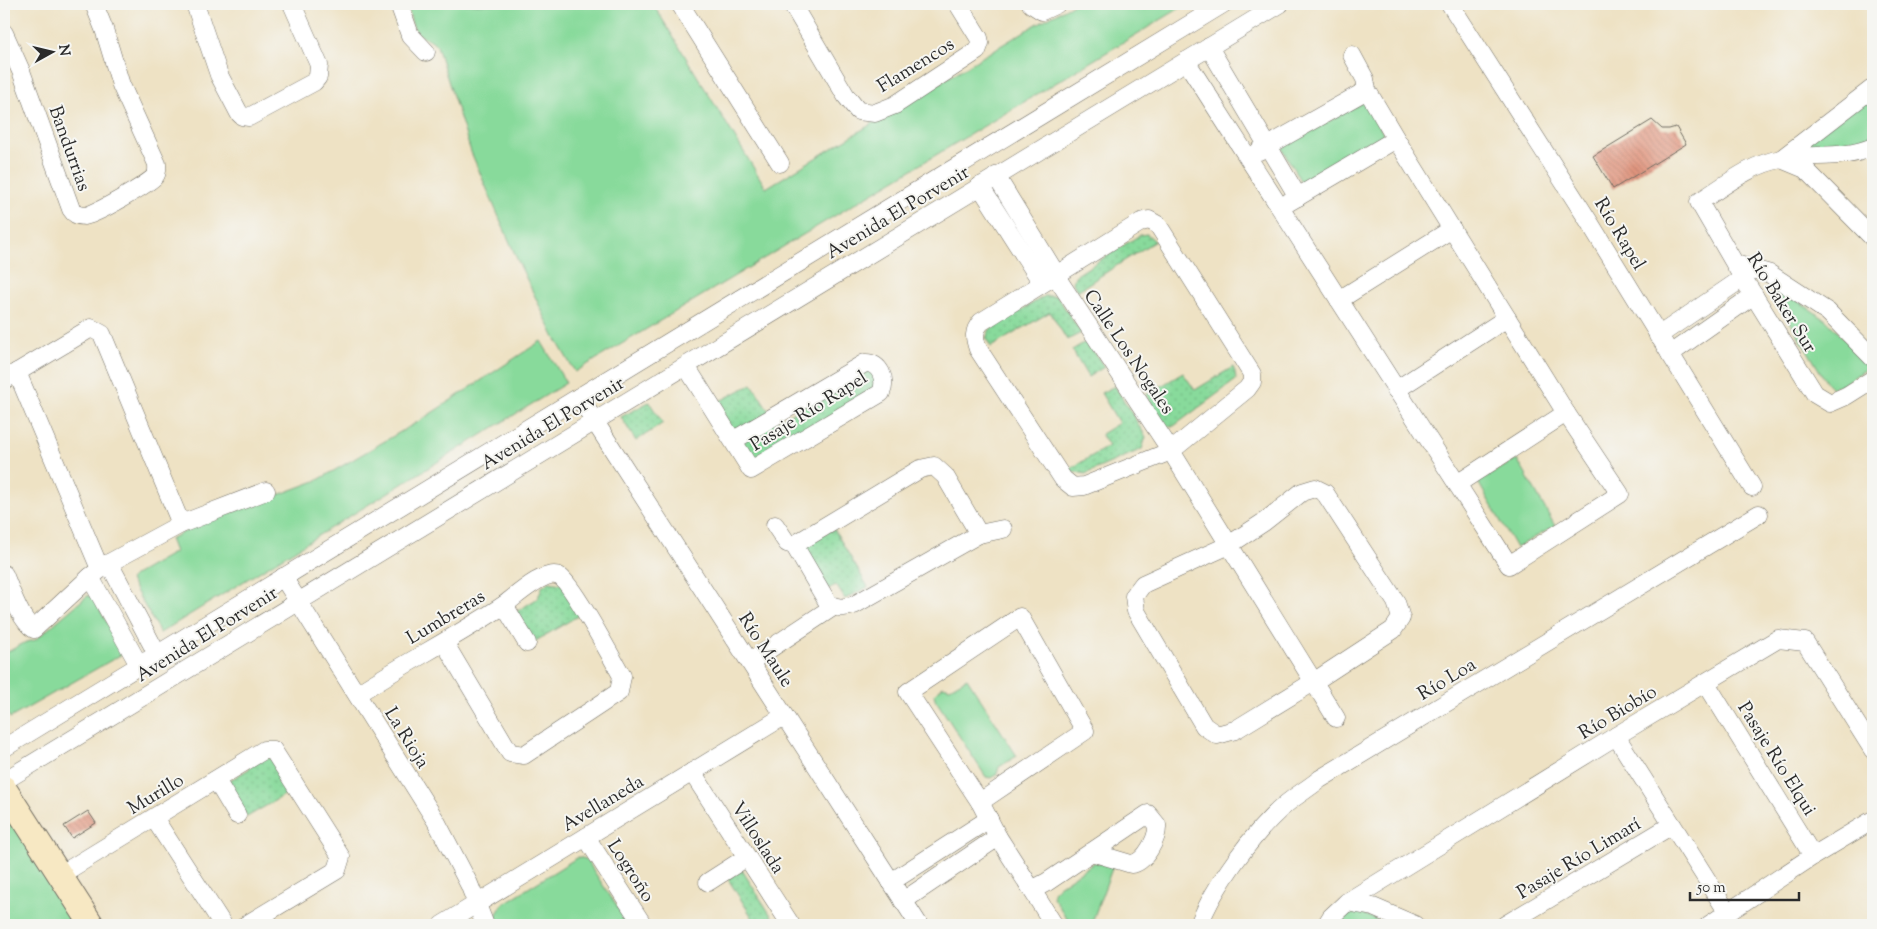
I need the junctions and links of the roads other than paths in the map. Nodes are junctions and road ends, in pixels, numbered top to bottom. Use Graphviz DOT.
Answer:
graph roads {
  1 [pos="94,4"];
  2 [pos="195,4"];
  3 [pos="292,4"];
  4 [pos="399,4"];
  5 [pos="680,4"];
  6 [pos="792,4"];
  7 [pos="958,4"];
  8 [pos="1031,4"];
  9 [pos="1057,4"];
  10 [pos="1223,4"];
  11 [pos="1280,4"];
  12 [pos="1450,4"];
  13 [pos="4,33"];
  14 [pos="1209,47"];
  15 [pos="426,52"];
  16 [pos="1352,55"];
  17 [pos="1186,61"];
  18 [pos="1107,75"];
  19 [pos="1873,88"];
  20 [pos="1367,90"];
  21 [pos="1122,99"];
  22 [pos="1396,139"];
  23 [pos="1268,146"];
  24 [pos="1873,147"];
  25 [pos="1248,158"];
  26 [pos="1781,159"];
  27 [pos="780,163"];
  28 [pos="996,176"];
  29 [pos="980,186"];
  30 [pos="1298,197"];
  31 [pos="1280,208"];
  32 [pos="1452,229"];
  33 [pos="1873,238"];
  34 [pos="1739,271"];
  35 [pos="1051,278"];
  36 [pos="1754,295"];
  37 [pos="1339,300"];
  38 [pos="1507,318"];
  39 [pos="1658,336"];
  40 [pos="1670,354"];
  41 [pos="1873,358"];
  42 [pos="686,366"];
  43 [pos="10,376"];
  44 [pos="1873,379"];
  45 [pos="1396,390"];
  46 [pos="579,397"];
  47 [pos="1566,413"];
  48 [pos="595,421"];
  49 [pos="734,440"];
  50 [pos="1171,451"];
  51 [pos="1456,484"];
  52 [pos="1752,488"];
  53 [pos="266,491"];
  54 [pos="1760,514"];
  55 [pos="181,524"];
  56 [pos="774,525"];
  57 [pos="1002,528"];
  58 [pos="979,534"];
  59 [pos="1229,544"];
  60 [pos="794,545"];
  61 [pos="100,570"];
  62 [pos="4,574"];
  63 [pos="283,578"];
  64 [pos="298,601"];
  65 [pos="131,604"];
  66 [pos="504,605"];
  67 [pos="834,607"];
  68 [pos="111,616"];
  69 [pos="444,642"];
  70 [pos="527,643"];
  71 [pos="157,654"];
  72 [pos="750,662"];
  73 [pos="139,665"];
  74 [pos="1315,681"];
  75 [pos="1706,683"];
  76 [pos="357,694"];
  77 [pos="784,716"];
  78 [pos="1336,718"];
  79 [pos="1616,736"];
  80 [pos="4,748"];
  81 [pos="1873,750"];
  82 [pos="692,772"];
  83 [pos="216,780"];
  84 [pos="4,782"];
  85 [pos="4,788"];
  86 [pos="980,802"];
  87 [pos="237,815"];
  88 [pos="154,818"];
  89 [pos="989,819"];
  90 [pos="1873,820"];
  91 [pos="1672,825"];
  92 [pos="586,837"];
  93 [pos="998,837"];
  94 [pos="1091,852"];
  95 [pos="1813,856"];
  96 [pos="747,857"];
  97 [pos="60,875"];
  98 [pos="708,882"];
  99 [pos="892,882"];
  100 [pos="1032,890"];
  101 [pos="903,900"];
  102 [pos="1347,902"];
  103 [pos="477,904"];
  104 [pos="1728,913"];
  105 [pos="92,925"];
  106 [pos="222,925"];
  107 [pos="246,925"];
  108 [pos="442,925"];
  109 [pos="485,925"];
  110 [pos="643,925"];
  111 [pos="791,925"];
  112 [pos="919,925"];
  113 [pos="1054,925"];
  114 [pos="1199,925"];
  115 [pos="1326,925"];
  116 [pos="1414,925"];
  117 [pos="1505,925"];
  118 [pos="1709,925"];
  1 -- 13 [label="street, Bandurrias"];
  2 -- 3 [label="street"];
  4 -- 15 [label="street"];
  5 -- 27 [label="street"];
  6 -- 7 [label="street, Flamencos"];
  8 -- 9 [label="street"];
  10 -- 18 [label="street, Avenida El Porvenir"];
  11 -- 14 [label="street, Avenida El Porvenir"];
  12 -- 39 [label="street, Río Rapel"];
  14 -- 17 [label="street, Avenida El Porvenir"];
  14 -- 23 [label="street"];
  16 -- 20 [label="street"];
  17 -- 21 [label="street, Avenida El Porvenir"];
  17 -- 25 [label="street"];
  18 -- 21 [label="street"];
  18 -- 46 [label="street, Avenida El Porvenir"];
  19 -- 26 [label="street"];
  20 -- 22 [label="street"];
  20 -- 23 [label="street"];
  21 -- 28 [label="street, Avenida El Porvenir"];
  22 -- 30 [label="street"];
  22 -- 32 [label="street"];
  23 -- 25 [label="street"];
  23 -- 30 [label="street"];
  24 -- 26 [label="street"];
  25 -- 31 [label="street"];
  26 -- 33 [label="street"];
  26 -- 34 [label="street, Río Baker Sur"];
  28 -- 29 [label="street, Avenida El Porvenir"];
  28 -- 35 [label="street, Calle Los Nogales"];
  29 -- 35 [label="street, Calle Los Nogales"];
  29 -- 42 [label="street, Avenida El Porvenir"];
  30 -- 31 [label="street"];
  31 -- 37 [label="street"];
  32 -- 37 [label="street"];
  32 -- 38 [label="street"];
  34 -- 36 [label="street, Río Baker Sur"];
  34 -- 39 [label="street"];
  34 -- 41 [label="street"];
  35 -- 50 [label="street, Calle Los Nogales"];
  35 -- 50 [label="street"];
  35 -- 50 [label="street"];
  36 -- 40 [label="street"];
  36 -- 44 [label="street, Río Baker Sur"];
  37 -- 45 [label="street"];
  38 -- 45 [label="street"];
  38 -- 47 [label="street"];
  39 -- 40 [label="street, Río Rapel"];
  40 -- 52 [label="street, Río Rapel"];
  42 -- 48 [label="street, Avenida El Porvenir"];
  42 -- 49 [label="street"];
  43 -- 55 [label="street"];
  43 -- 61 [label="street"];
  45 -- 51 [label="street"];
  46 -- 48 [label="street, Río Maule"];
  46 -- 63 [label="street, Avenida El Porvenir"];
  47 -- 51 [label="street"];
  47 -- 51 [label="street"];
  48 -- 64 [label="street, Avenida El Porvenir"];
  48 -- 72 [label="street, Río Maule"];
  49 -- 49 [label="street, Pasaje Río Rapel"];
  50 -- 59 [label="street, Calle Los Nogales"];
  53 -- 55 [label="street"];
  54 -- 114 [label="street, Río Loa"];
  55 -- 61 [label="street"];
  56 -- 60 [label="street"];
  57 -- 58 [label="street"];
  58 -- 60 [label="street"];
  58 -- 67 [label="street"];
  59 -- 74 [label="street, Calle Los Nogales"];
  59 -- 74 [label="street"];
  59 -- 74 [label="street"];
  60 -- 67 [label="street"];
  61 -- 62 [label="street"];
  61 -- 65 [label="street"];
  61 -- 68 [label="street"];
  63 -- 64 [label="street, La Rioja"];
  63 -- 71 [label="street, Avenida El Porvenir"];
  64 -- 76 [label="street, La Rioja"];
  64 -- 84 [label="street, Avenida El Porvenir"];
  65 -- 68 [label="street"];
  65 -- 71 [label="street"];
  66 -- 69 [label="street, Lumbreras"];
  66 -- 69 [label="street, Lumbreras"];
  66 -- 70 [label="street"];
  67 -- 72 [label="street"];
  68 -- 73 [label="street"];
  69 -- 76 [label="street, Lumbreras"];
  71 -- 73 [label="street, Avenida El Porvenir"];
  72 -- 77 [label="street, Río Maule"];
  73 -- 80 [label="street, Avenida El Porvenir"];
  74 -- 78 [label="street, Calle Los Nogales"];
  75 -- 79 [label="street, Río Biobío"];
  75 -- 81 [label="street, Río Biobío"];
  75 -- 95 [label="street, Pasaje Río Elqui"];
  76 -- 103 [label="street, La Rioja"];
  77 -- 82 [label="street, Avellaneda"];
  77 -- 99 [label="street, Río Maule"];
  79 -- 91 [label="street"];
  79 -- 102 [label="street, Río Biobío"];
  82 -- 92 [label="street, Avellaneda"];
  82 -- 96 [label="street, Villoslada"];
  83 -- 87 [label="street"];
  83 -- 88 [label="street, Murillo"];
  83 -- 107 [label="street, Murillo"];
  85 -- 97 [label="street"];
  86 -- 86 [label="street"];
  86 -- 89 [label="street"];
  88 -- 97 [label="street, Murillo"];
  88 -- 106 [label="street"];
  89 -- 93 [label="street"];
  89 -- 99 [label="street"];
  90 -- 95 [label="street"];
  91 -- 104 [label="street"];
  91 -- 117 [label="street, Pasaje Río Limarí"];
  92 -- 103 [label="street, Avellaneda"];
  92 -- 110 [label="street, Logroño"];
  93 -- 100 [label="street"];
  93 -- 101 [label="street"];
  94 -- 100 [label="street"];
  95 -- 104 [label="street"];
  96 -- 98 [label="street"];
  96 -- 111 [label="street, Villoslada"];
  97 -- 105 [label="street"];
  99 -- 101 [label="street, Río Maule"];
  100 -- 113 [label="street"];
  101 -- 112 [label="street, Río Maule"];
  102 -- 115 [label="street, Río Biobío"];
  102 -- 116 [label="street"];
  103 -- 108 [label="street, Avellaneda"];
  103 -- 109 [label="street, La Rioja"];
  104 -- 118 [label="street"];
}
